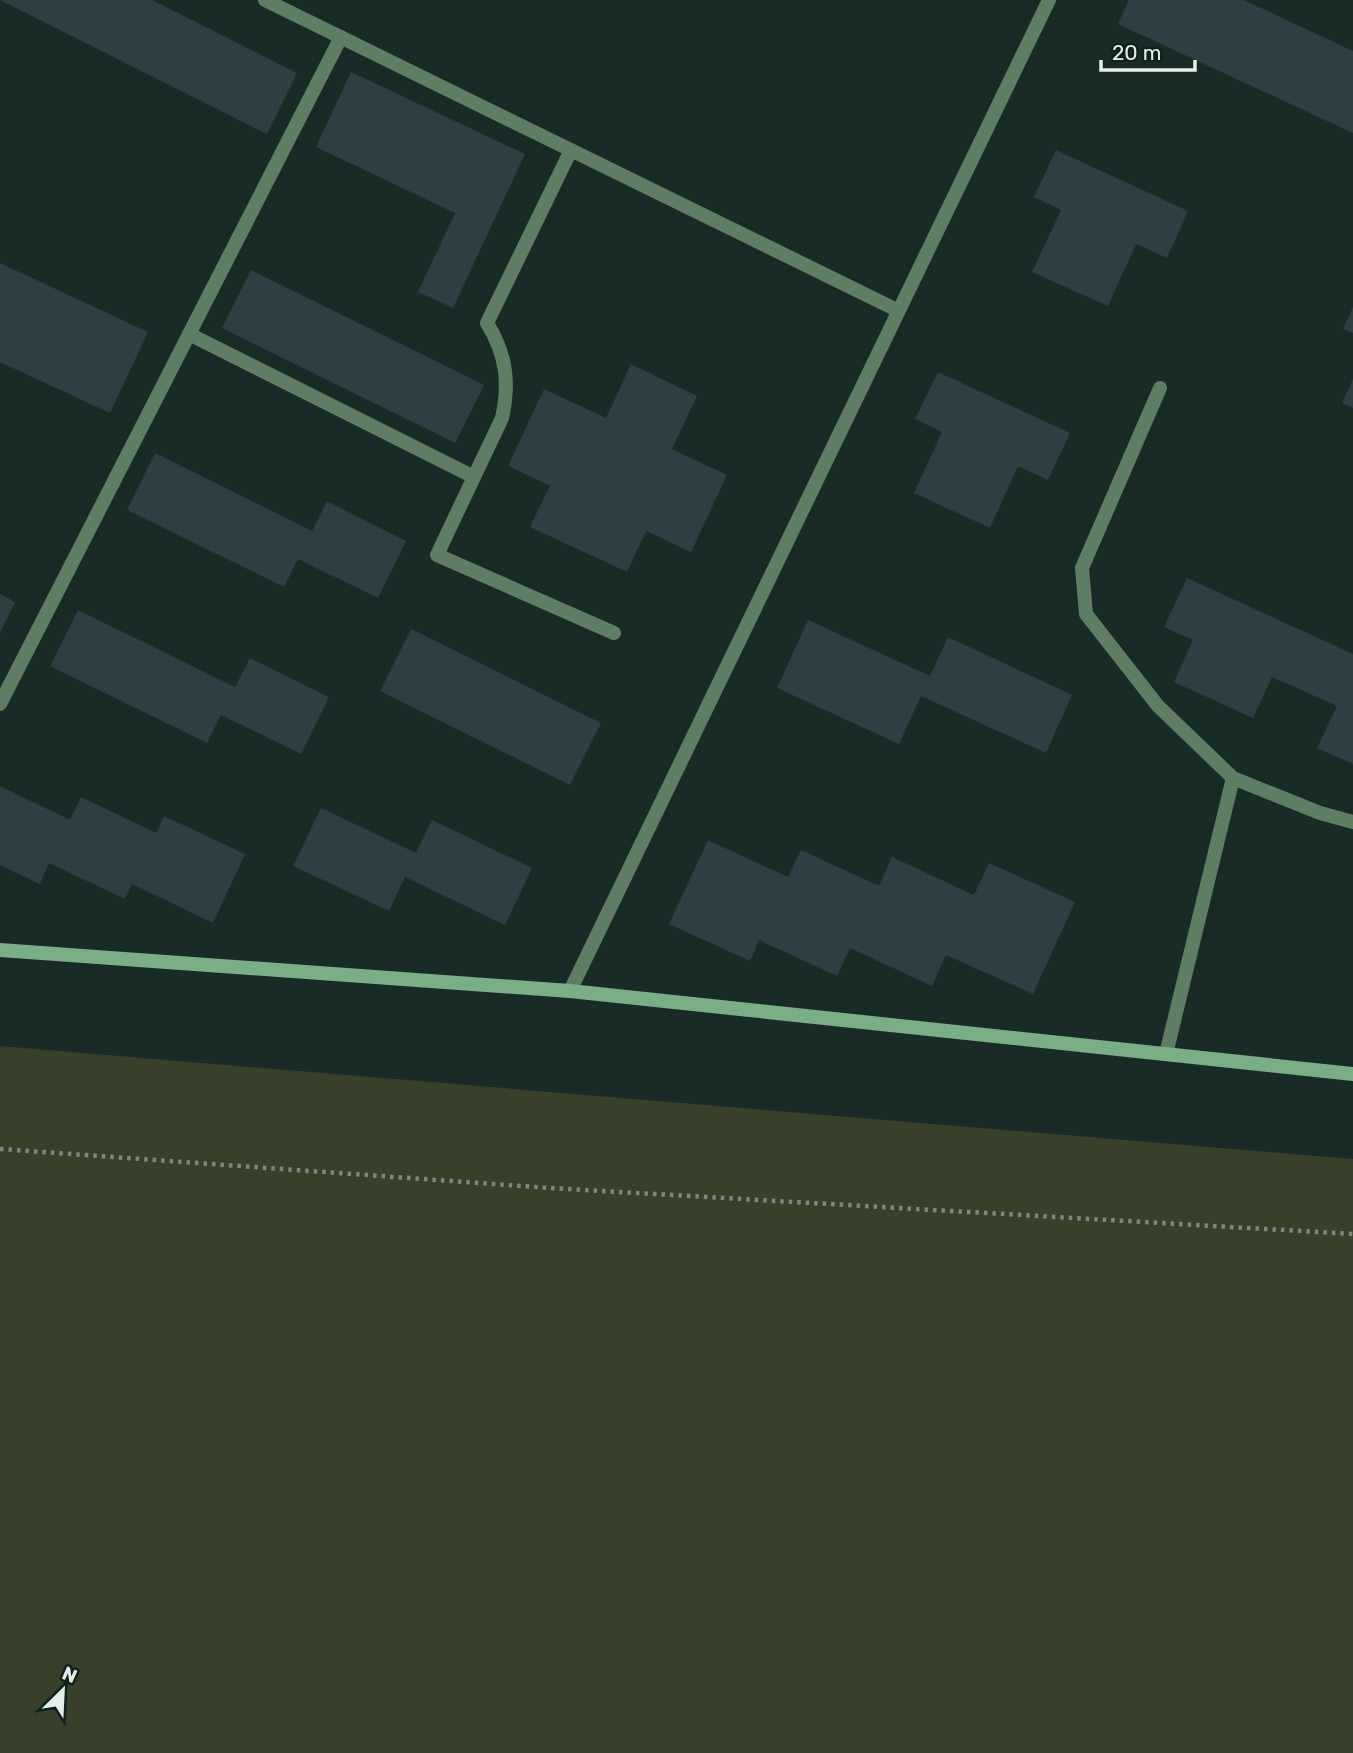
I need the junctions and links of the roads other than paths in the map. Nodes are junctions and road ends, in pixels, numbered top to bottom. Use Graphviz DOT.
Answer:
graph roads {
  1 [pos="265,0"];
  2 [pos="1049,0"];
  3 [pos="341,37"];
  4 [pos="571,150"];
  5 [pos="897,310"];
  6 [pos="189,334"];
  7 [pos="1160,388"];
  8 [pos="474,477"];
  9 [pos="614,634"];
  10 [pos="0,704"];
  11 [pos="1233,778"];
  12 [pos="1353,822"];
  13 [pos="0,950"];
  14 [pos="570,992"];
  15 [pos="1166,1054"];
  16 [pos="1353,1074"];
  1 -- 3 [label="street"];
  2 -- 5 [label="street"];
  3 -- 4 [label="street"];
  3 -- 6 [label="street"];
  4 -- 5 [label="street"];
  4 -- 8 [label="street"];
  5 -- 14 [label="street"];
  6 -- 8 [label="street"];
  6 -- 10 [label="street"];
  7 -- 11 [label="street"];
  8 -- 9 [label="street"];
  11 -- 12 [label="street"];
  11 -- 15 [label="street"];
  13 -- 14 [label="main road"];
  14 -- 15 [label="main road"];
  15 -- 16 [label="main road"];
}
